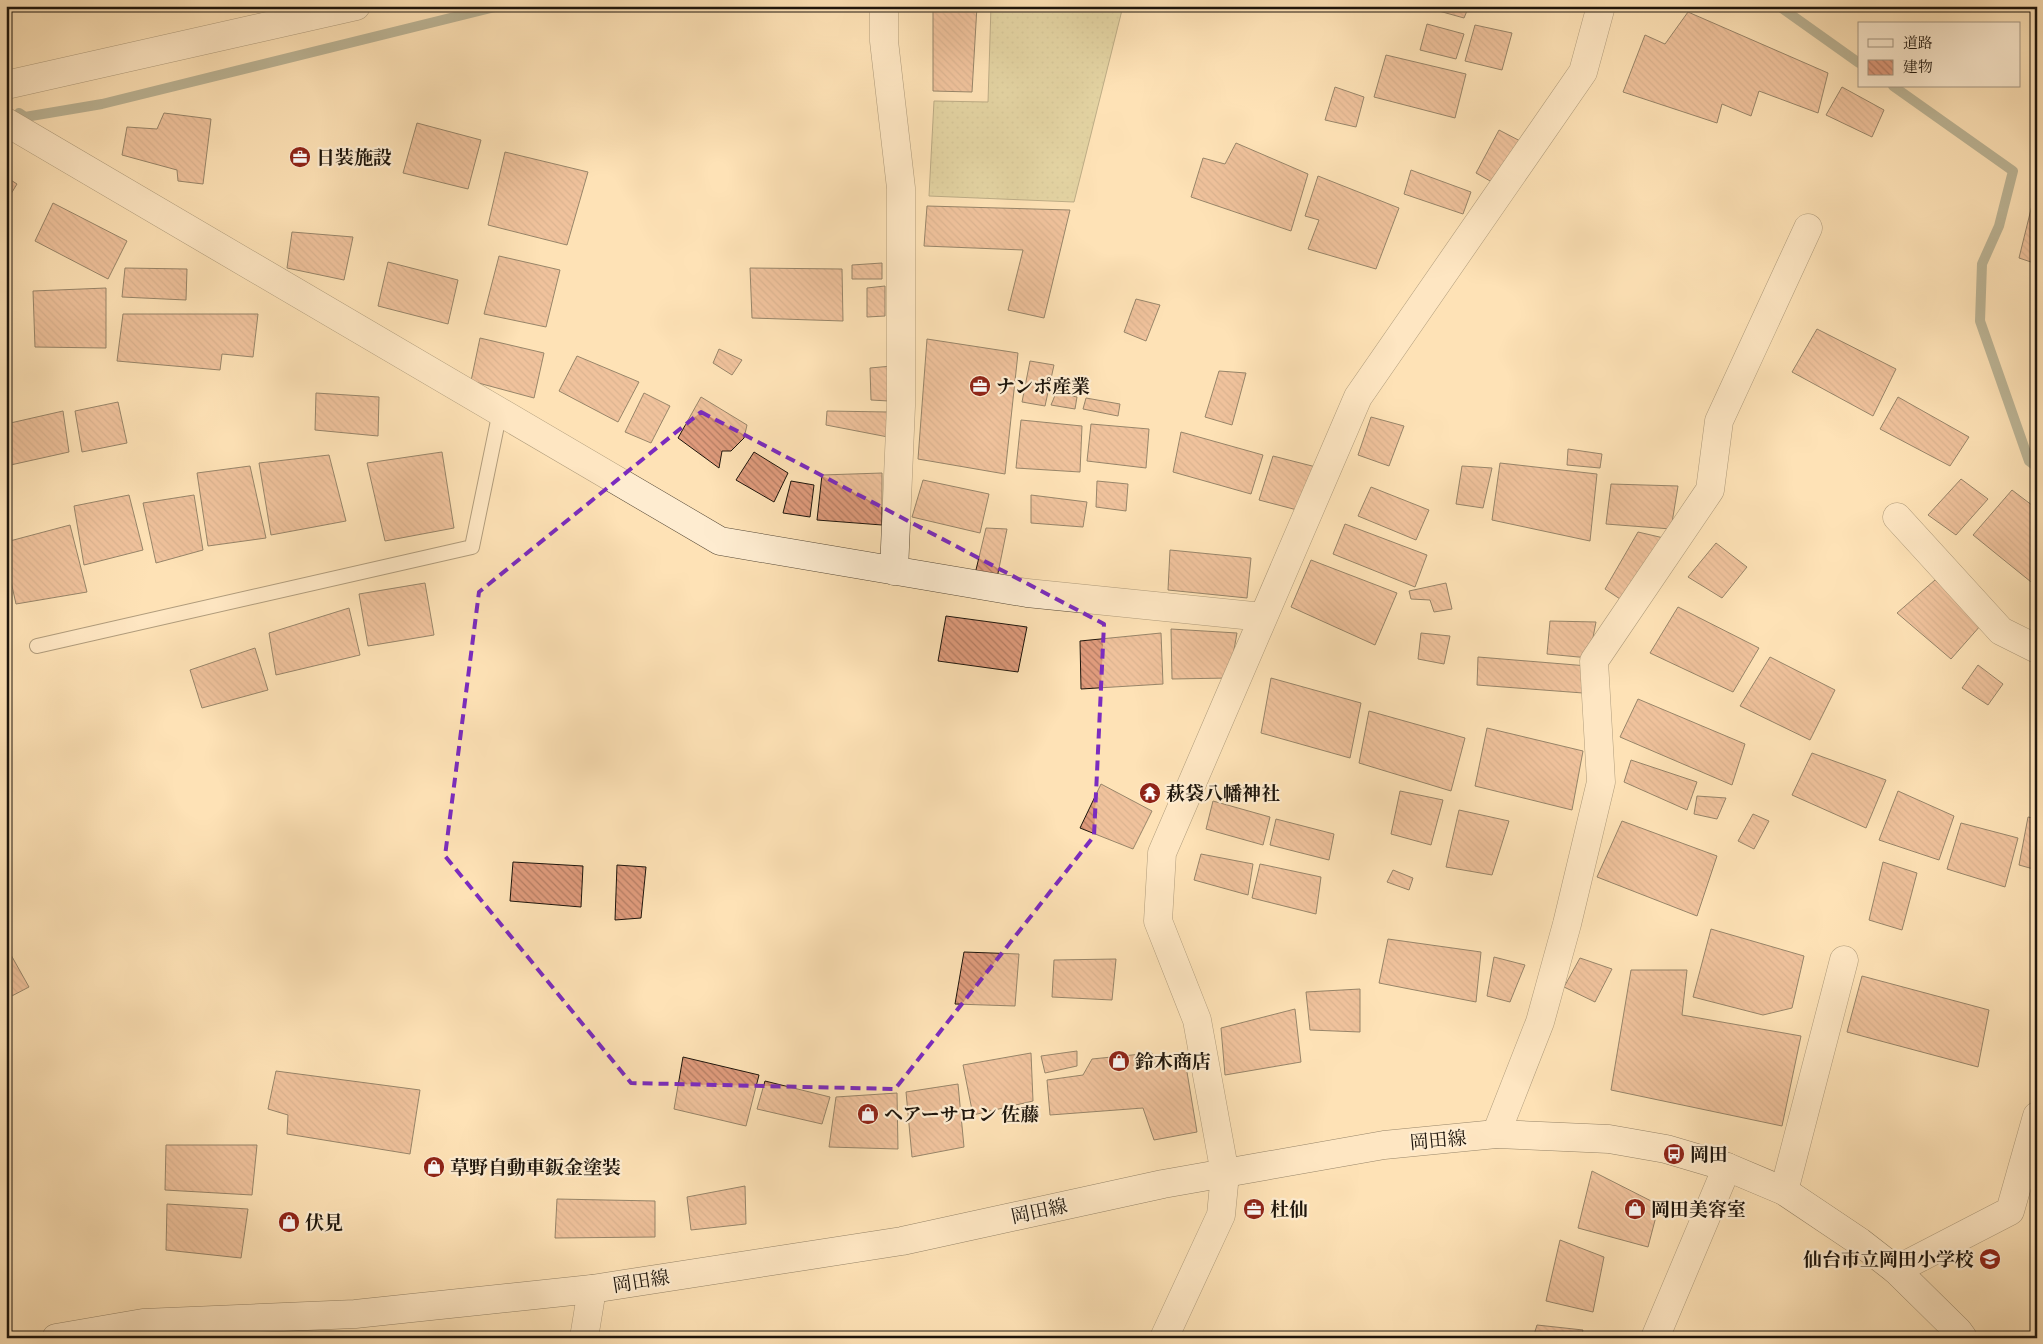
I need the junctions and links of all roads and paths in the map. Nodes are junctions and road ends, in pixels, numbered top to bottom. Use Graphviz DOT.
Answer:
graph roads {
  1 [pos="356,6"];
  2 [pos="884,6"];
  3 [pos="1601,6"];
  4 [pos="6,85"];
  5 [pos="6,122"];
  6 [pos="1808,228"];
  7 [pos="500,411"];
  8 [pos="1897,517"];
  9 [pos="894,571"];
  10 [pos="1263,617"];
  11 [pos="36,646"];
  12 [pos="2037,649"];
  13 [pos="1844,960"];
  14 [pos="2037,1116"];
  15 [pos="1496,1134"];
  16 [pos="1727,1167"];
  17 [pos="1225,1174"];
  18 [pos="1784,1191"];
  19 [pos="1896,1270"];
  20 [pos="592,1289"];
  21 [pos="56,1338"];
  22 [pos="584,1338"];
  23 [pos="1164,1338"];
  24 [pos="1656,1338"];
  25 [pos="1963,1338"];
  1 -- 4 [label="street"];
  2 -- 9 [label="street"];
  3 -- 10 [label="street"];
  5 -- 7 [label="street"];
  6 -- 15 [label="street"];
  7 -- 9 [label="street"];
  7 -- 11 [label="lane"];
  8 -- 12 [label="street"];
  9 -- 10 [label="street"];
  10 -- 17 [label="street"];
  13 -- 18 [label="street"];
  14 -- 19 [label="street"];
  15 -- 16 [label="street, 岡田線"];
  15 -- 17 [label="street, 岡田線"];
  16 -- 18 [label="street, 岡田線"];
  16 -- 24 [label="street"];
  17 -- 20 [label="street, 岡田線"];
  17 -- 23 [label="street"];
  18 -- 19 [label="street, 岡田線"];
  19 -- 25 [label="street, 岡田線"];
  20 -- 21 [label="street, 岡田線"];
  20 -- 22 [label="street"];
}
